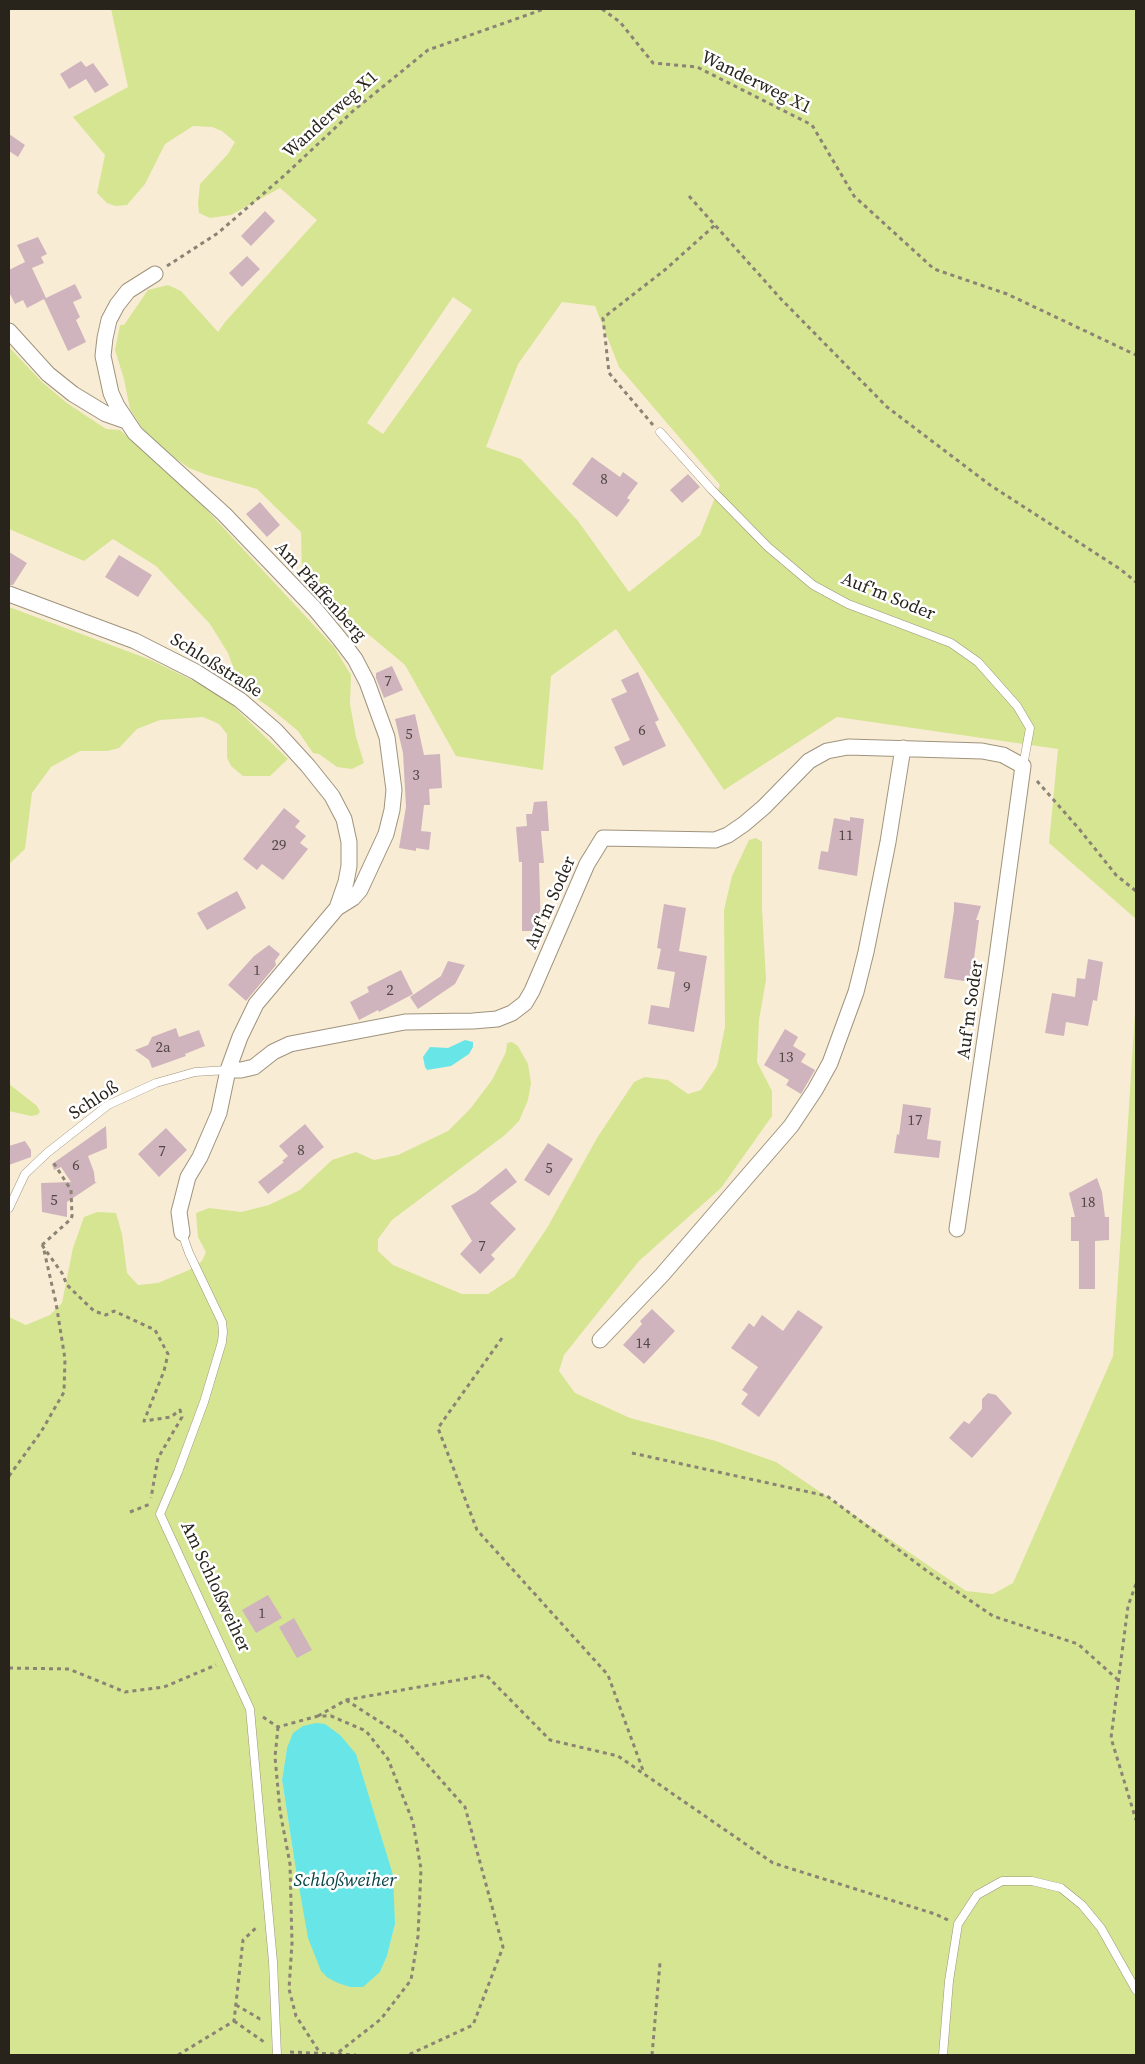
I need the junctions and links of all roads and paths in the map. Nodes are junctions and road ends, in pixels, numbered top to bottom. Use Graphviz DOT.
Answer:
graph roads {
  1 [pos="544,9"];
  2 [pos="602,9"];
  3 [pos="689,196"];
  4 [pos="715,225"];
  5 [pos="154,274"];
  6 [pos="9,331"];
  7 [pos="1136,355"];
  8 [pos="126,422"];
  9 [pos="660,432"];
  10 [pos="1136,582"];
  11 [pos="9,594"];
  12 [pos="903,748"];
  13 [pos="1023,766"];
  14 [pos="1136,891"];
  15 [pos="337,908"];
  16 [pos="228,1070"];
  17 [pos="47,1153"];
  18 [pos="9,1208"];
  19 [pos="956,1229"];
  20 [pos="182,1233"];
  21 [pos="42,1245"];
  22 [pos="502,1338"];
  23 [pos="600,1340"];
  24 [pos="632,1453"];
  25 [pos="9,1476"];
  26 [pos="150,1504"];
  27 [pos="130,1512"];
  28 [pos="160,1514"];
  29 [pos="1136,1584"];
  30 [pos="228,1660"];
  31 [pos="9,1668"];
  32 [pos="1118,1680"];
  33 [pos="346,1700"];
  34 [pos="318,1716"];
  35 [pos="644,1774"];
  36 [pos="1136,1820"];
  37 [pos="268,1918"];
  38 [pos="958,1924"];
  39 [pos="660,1963"];
  40 [pos="1136,1990"];
  41 [pos="234,2021"];
  42 [pos="277,2053"];
  43 [pos="320,2053"];
  44 [pos="178,2055"];
  45 [pos="335,2055"];
  46 [pos="356,2055"];
  47 [pos="408,2055"];
  48 [pos="652,2055"];
  49 [pos="943,2055"];
  1 -- 5 [label="path, Wanderweg X1"];
  2 -- 7 [label="path, Wanderweg X1"];
  3 -- 4 [label="path"];
  4 -- 9 [label="path"];
  4 -- 10 [label="path"];
  5 -- 8 [label="street, Am Pfaffenberg"];
  6 -- 8 [label="street, Am Pfaffenberg"];
  8 -- 15 [label="street, Am Pfaffenberg"];
  9 -- 13 [label="lane, Auf'm Soder"];
  11 -- 15 [label="street, Schloßstraße"];
  12 -- 13 [label="street, Auf'm Soder"];
  12 -- 16 [label="street, Auf'm Soder"];
  12 -- 23 [label="street"];
  13 -- 14 [label="path"];
  13 -- 19 [label="street, Auf'm Soder"];
  15 -- 16 [label="street, Schloßstraße"];
  16 -- 17 [label="lane, Schloß"];
  16 -- 20 [label="street, Am Schloßweiher"];
  17 -- 18 [label="lane, Schloß"];
  17 -- 21 [label="path"];
  20 -- 28 [label="lane, Am Schloßweiher"];
  21 -- 25 [label="path"];
  21 -- 26 [label="path"];
  22 -- 35 [label="path"];
  24 -- 32 [label="path"];
  26 -- 27 [label="path"];
  26 -- 28 [label="path"];
  28 -- 30 [label="lane, Am Schloßweiher"];
  29 -- 32 [label="path"];
  30 -- 31 [label="path"];
  30 -- 37 [label="lane, Am Schloßweiher"];
  32 -- 36 [label="path"];
  33 -- 34 [label="path"];
  33 -- 35 [label="path"];
  33 -- 47 [label="path"];
  34 -- 43 [label="path"];
  34 -- 45 [label="path"];
  35 -- 38 [label="path"];
  37 -- 41 [label="path"];
  37 -- 42 [label="lane, Am Schloßweiher"];
  38 -- 40 [label="lane"];
  38 -- 49 [label="lane"];
  39 -- 48 [label="path"];
  41 -- 42 [label="path"];
  41 -- 44 [label="path"];
  42 -- 43 [label="path"];
  43 -- 45 [label="path"];
  45 -- 46 [label="path"];
}
